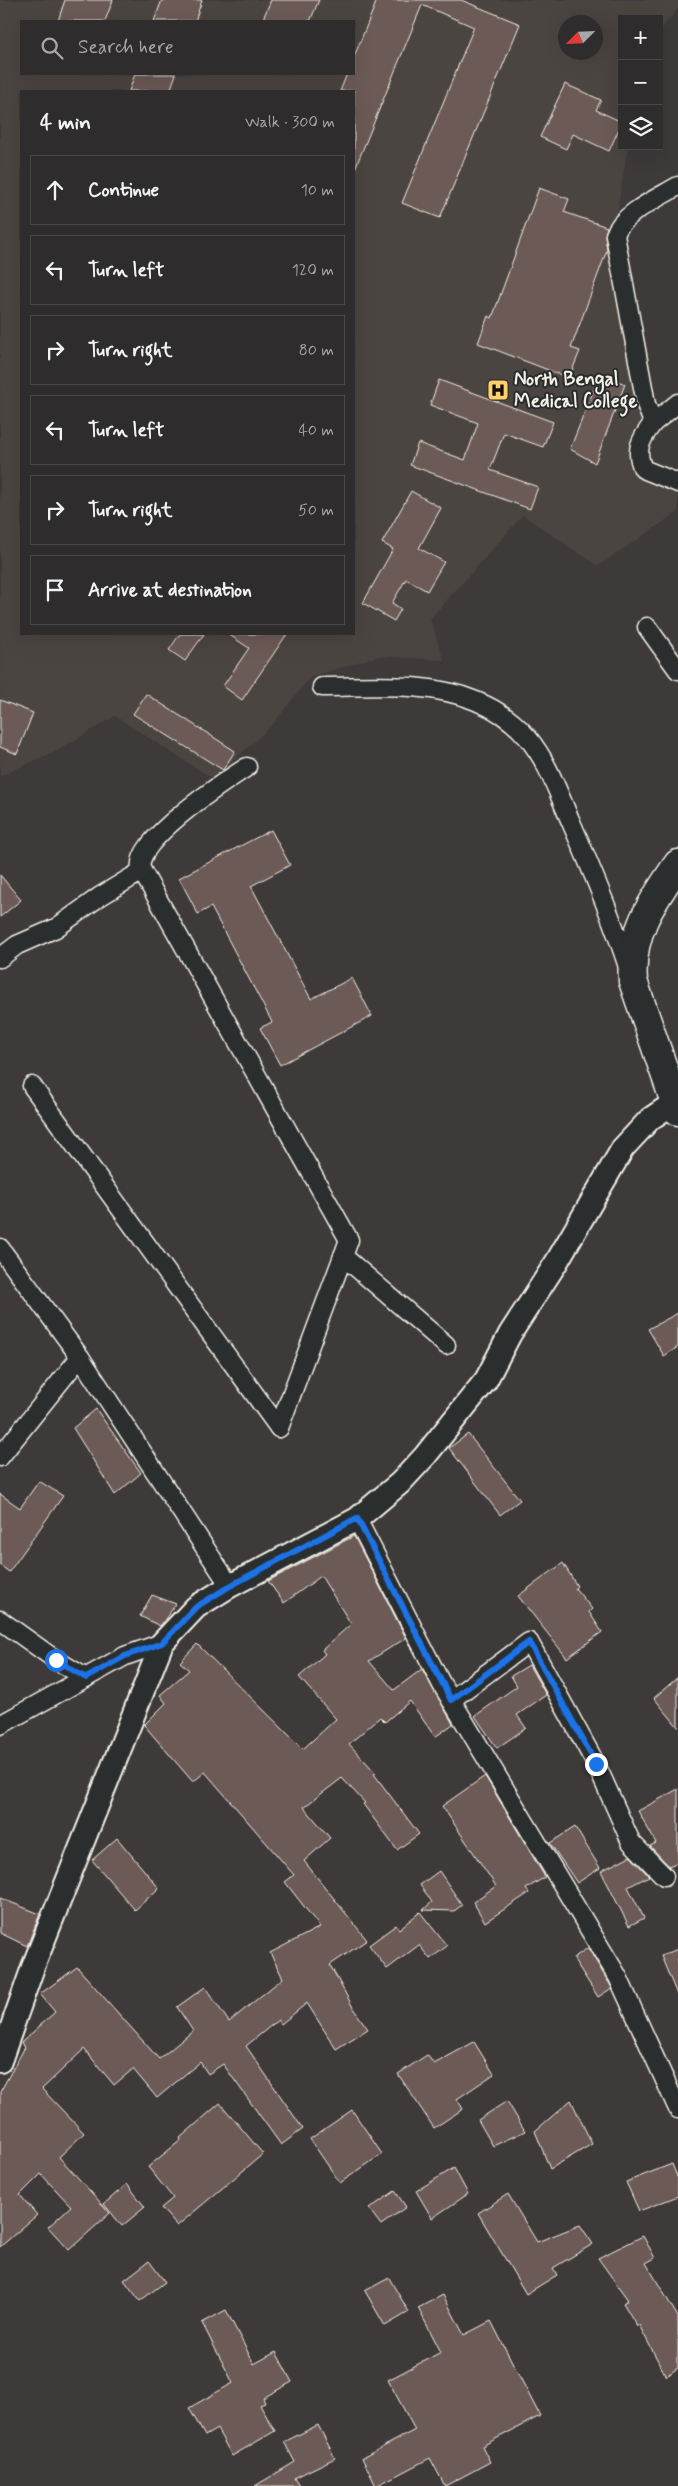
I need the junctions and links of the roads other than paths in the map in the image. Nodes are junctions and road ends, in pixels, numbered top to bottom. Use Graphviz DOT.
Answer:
graph roads {
  1 [pos="678,186"];
  2 [pos="678,403"];
  3 [pos="653,423"];
  4 [pos="678,483"];
  5 [pos="647,627"];
  6 [pos="678,670"];
  7 [pos="322,686"];
  8 [pos="247,767"];
  9 [pos="678,864"];
  10 [pos="142,871"];
  11 [pos="0,958"];
  12 [pos="633,982"];
  13 [pos="32,1086"];
  14 [pos="676,1106"];
  15 [pos="0,1248"];
  16 [pos="343,1256"];
  17 [pos="446,1345"];
  18 [pos="80,1357"];
  19 [pos="0,1457"];
  20 [pos="357,1518"];
  21 [pos="230,1586"];
  22 [pos="0,1620"];
  23 [pos="162,1643"];
  24 [pos="86,1678"];
  25 [pos="451,1700"];
  26 [pos="0,1725"];
  27 [pos="664,1876"];
  28 [pos="0,2061"];
  29 [pos="678,2109"];
  1 -- 3 [label="street"];
  2 -- 3 [label="street"];
  3 -- 4 [label="street"];
  5 -- 6 [label="street"];
  7 -- 12 [label="street"];
  8 -- 10 [label="street"];
  9 -- 12 [label="main road"];
  10 -- 11 [label="street"];
  10 -- 16 [label="street"];
  12 -- 14 [label="main road"];
  13 -- 16 [label="street"];
  14 -- 20 [label="street"];
  15 -- 18 [label="street"];
  16 -- 17 [label="street"];
  18 -- 19 [label="street"];
  18 -- 21 [label="street"];
  20 -- 21 [label="street"];
  20 -- 25 [label="street"];
  21 -- 23 [label="street"];
  22 -- 24 [label="street"];
  23 -- 24 [label="street"];
  23 -- 28 [label="street"];
  24 -- 26 [label="street"];
  25 -- 27 [label="street"];
  25 -- 29 [label="street"];
}
